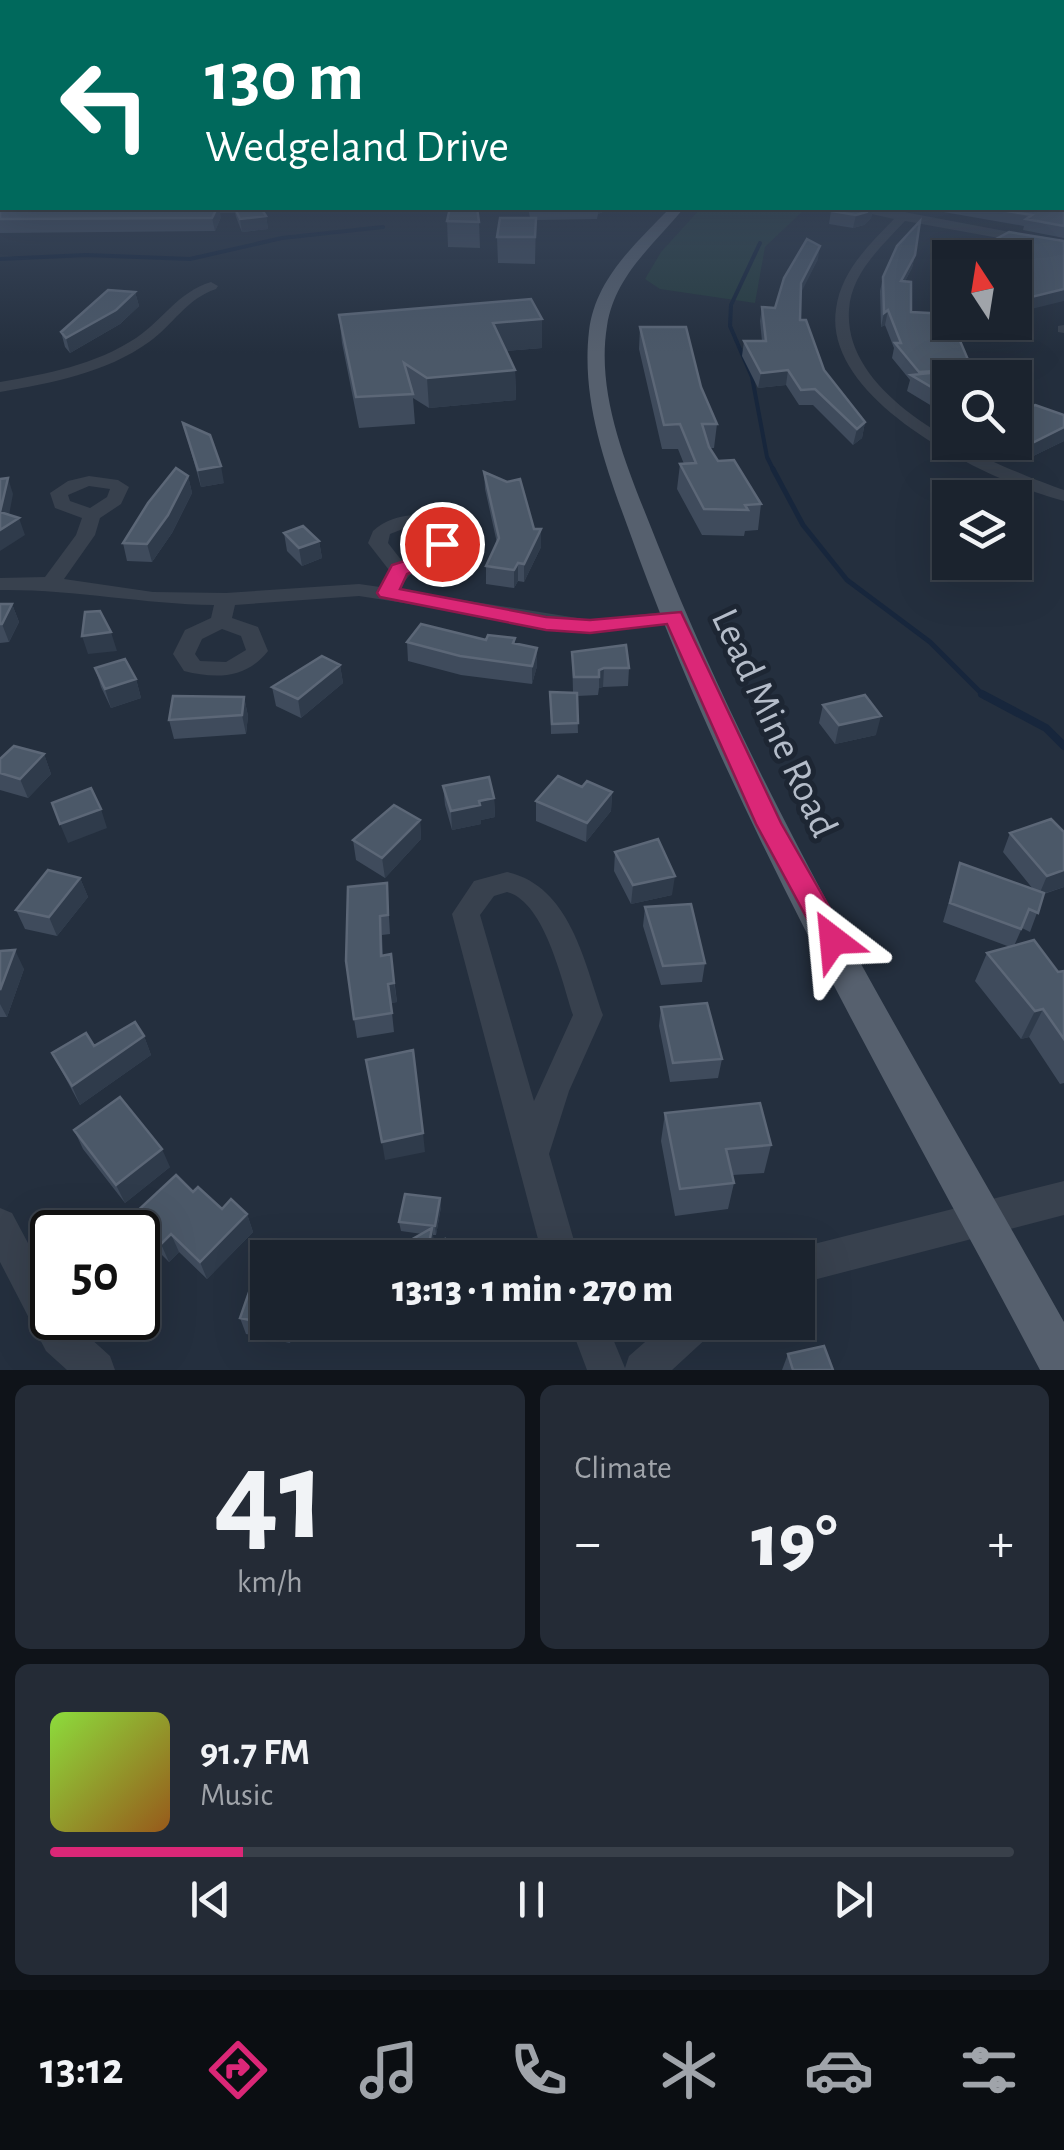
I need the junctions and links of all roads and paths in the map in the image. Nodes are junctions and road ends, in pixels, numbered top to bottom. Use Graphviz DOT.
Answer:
graph roads {
  1 [pos="660,226"];
  2 [pos="891,226"];
  3 [pos="960,226"];
  4 [pos="1064,246"];
  5 [pos="211,286"];
  6 [pos="0,387"];
  7 [pos="1064,496"];
  8 [pos="92,514"];
  9 [pos="399,570"];
  10 [pos="51,583"];
  11 [pos="0,584"];
  12 [pos="388,593"];
  13 [pos="674,617"];
  14 [pos="533,1154"];
  15 [pos="1064,1198"];
  16 [pos="981,1219"];
  17 [pos="0,1224"];
  18 [pos="556,1240"];
  19 [pos="815,1262"];
  20 [pos="594,1340"];
  21 [pos="677,1340"];
  22 [pos="1064,1368"];
  23 [pos="96,1370"];
  24 [pos="606,1370"];
  25 [pos="644,1370"];
  1 -- 13 [label="main road, Lead Mine Road"];
  2 -- 7 [label="street"];
  3 -- 4 [label="street"];
  5 -- 6 [label="street"];
  8 -- 10 [label="street"];
  9 -- 12 [label="street"];
  10 -- 11 [label="street"];
  10 -- 12 [label="street"];
  12 -- 13 [label="street"];
  13 -- 16 [label="main road, Lead Mine Road"];
  14 -- 14 [label="street"];
  14 -- 18 [label="street"];
  15 -- 16 [label="street"];
  16 -- 19 [label="street"];
  16 -- 22 [label="main road, Lead Mine Road"];
  17 -- 23 [label="street"];
  20 -- 24 [label="street"];
  21 -- 25 [label="street"];
}
